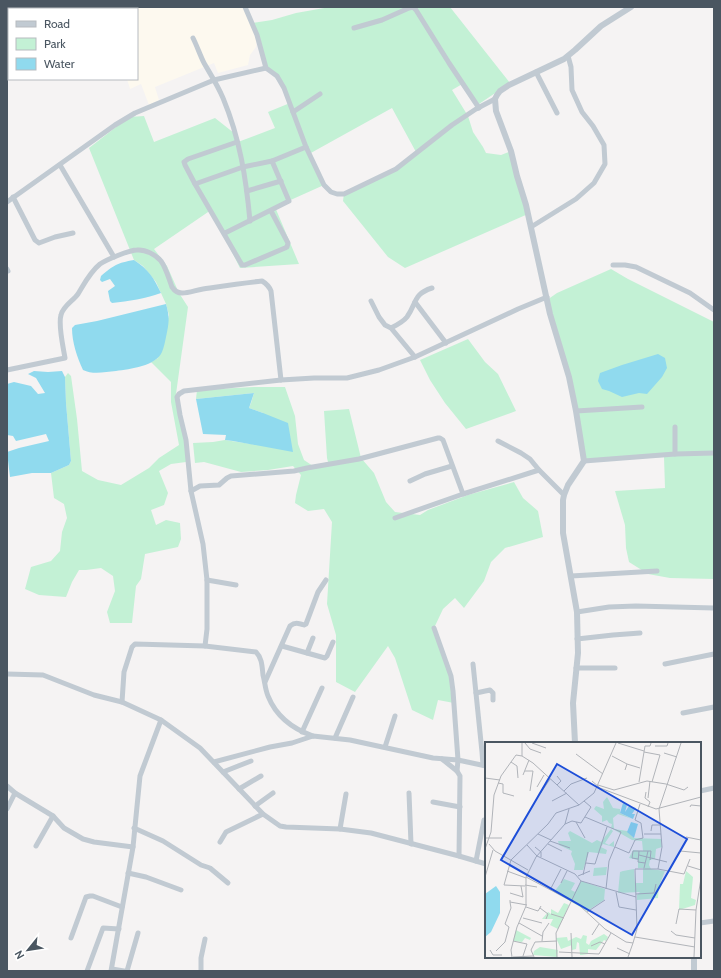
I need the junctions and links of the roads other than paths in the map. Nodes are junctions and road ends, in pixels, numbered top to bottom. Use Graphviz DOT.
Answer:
graph roads {
  1 [pos="245,7"];
  2 [pos="631,7"];
  3 [pos="354,28"];
  4 [pos="193,38"];
  5 [pos="568,56"];
  6 [pos="266,68"];
  7 [pos="536,72"];
  8 [pos="214,80"];
  9 [pos="320,94"];
  10 [pos="495,99"];
  11 [pos="479,108"];
  12 [pos="293,112"];
  13 [pos="557,113"];
  14 [pos="238,142"];
  15 [pos="306,147"];
  16 [pos="272,161"];
  17 [pos="60,165"];
  18 [pos="243,167"];
  19 [pos="281,181"];
  20 [pos="195,184"];
  21 [pos="247,191"];
  22 [pos="13,197"];
  23 [pos="7,202"];
  24 [pos="271,210"];
  25 [pos="250,221"];
  26 [pos="531,227"];
  27 [pos="73,233"];
  28 [pos="225,234"];
  29 [pos="114,257"];
  30 [pos="613,265"];
  31 [pos="432,288"];
  32 [pos="546,297"];
  33 [pos="371,301"];
  34 [pos="415,302"];
  35 [pos="714,310"];
  36 [pos="391,328"];
  37 [pos="446,343"];
  38 [pos="415,357"];
  39 [pos="7,370"];
  40 [pos="281,380"];
  41 [pos="642,407"];
  42 [pos="576,411"];
  43 [pos="675,427"];
  44 [pos="498,440"];
  45 [pos="714,453"];
  46 [pos="675,454"];
  47 [pos="584,461"];
  48 [pos="452,466"];
  49 [pos="539,470"];
  50 [pos="410,481"];
  51 [pos="191,491"];
  52 [pos="463,494"];
  53 [pos="564,495"];
  54 [pos="395,518"];
  55 [pos="657,571"];
  56 [pos="571,576"];
  57 [pos="207,580"];
  58 [pos="326,580"];
  59 [pos="236,585"];
  60 [pos="714,608"];
  61 [pos="577,612"];
  62 [pos="434,628"];
  63 [pos="640,633"];
  64 [pos="313,638"];
  65 [pos="577,638"];
  66 [pos="333,642"];
  67 [pos="205,646"];
  68 [pos="282,646"];
  69 [pos="307,653"];
  70 [pos="714,654"];
  71 [pos="473,664"];
  72 [pos="665,664"];
  73 [pos="576,668"];
  74 [pos="615,668"];
  75 [pos="7,674"];
  76 [pos="265,683"];
  77 [pos="322,688"];
  78 [pos="476,693"];
  79 [pos="354,697"];
  80 [pos="493,700"];
  81 [pos="122,702"];
  82 [pos="714,707"];
  83 [pos="683,713"];
  84 [pos="394,716"];
  85 [pos="161,720"];
  86 [pos="302,732"];
  87 [pos="313,736"];
  88 [pos="334,738"];
  89 [pos="575,742"];
  90 [pos="385,747"];
  91 [pos="442,759"];
  92 [pos="458,760"];
  93 [pos="251,761"];
  94 [pos="214,762"];
  95 [pos="484,766"];
  96 [pos="457,771"];
  97 [pos="223,772"];
  98 [pos="261,776"];
  99 [pos="7,786"];
  100 [pos="714,788"];
  101 [pos="239,789"];
  102 [pos="701,791"];
  103 [pos="15,793"];
  104 [pos="273,793"];
  105 [pos="409,793"];
  106 [pos="346,794"];
  107 [pos="433,802"];
  108 [pos="255,806"];
  109 [pos="460,807"];
  110 [pos="7,809"];
  111 [pos="263,814"];
  112 [pos="53,816"];
  113 [pos="484,820"];
  114 [pos="134,828"];
  115 [pos="340,829"];
  116 [pos="220,842"];
  117 [pos="411,844"];
  118 [pos="36,846"];
  119 [pos="133,847"];
  120 [pos="460,856"];
  121 [pos="476,861"];
  122 [pos="485,864"];
  123 [pos="128,873"];
  124 [pos="228,883"];
  125 [pos="181,890"];
  126 [pos="122,907"];
  127 [pos="714,921"];
  128 [pos="701,923"];
  129 [pos="119,929"];
  130 [pos="138,933"];
  131 [pos="71,938"];
  132 [pos="206,939"];
  133 [pos="694,958"];
  134 [pos="112,970"];
  135 [pos="87,971"];
  136 [pos="125,971"];
  137 [pos="201,971"];
  138 [pos="694,971"];
  1 -- 6 [label="street"];
  2 -- 5 [label="street"];
  3 -- 11 [label="street"];
  4 -- 8 [label="street"];
  5 -- 7 [label="street"];
  5 -- 26 [label="street"];
  6 -- 8 [label="street"];
  6 -- 12 [label="street"];
  7 -- 10 [label="street"];
  7 -- 13 [label="street"];
  8 -- 14 [label="street"];
  8 -- 17 [label="street"];
  9 -- 12 [label="street"];
  10 -- 11 [label="street"];
  10 -- 26 [label="street"];
  11 -- 15 [label="street"];
  12 -- 15 [label="street"];
  14 -- 18 [label="street"];
  14 -- 20 [label="street"];
  15 -- 16 [label="street"];
  16 -- 18 [label="street"];
  16 -- 19 [label="street"];
  17 -- 22 [label="street"];
  17 -- 29 [label="street"];
  18 -- 20 [label="street"];
  18 -- 21 [label="street"];
  19 -- 21 [label="street"];
  19 -- 24 [label="street"];
  20 -- 28 [label="street"];
  21 -- 25 [label="street"];
  22 -- 23 [label="street"];
  22 -- 27 [label="street"];
  24 -- 25 [label="street"];
  24 -- 28 [label="street"];
  25 -- 28 [label="street"];
  26 -- 32 [label="street"];
  29 -- 39 [label="street"];
  29 -- 40 [label="street"];
  30 -- 35 [label="street"];
  31 -- 34 [label="street"];
  32 -- 37 [label="street"];
  32 -- 42 [label="street"];
  33 -- 36 [label="street"];
  34 -- 36 [label="street"];
  34 -- 37 [label="street"];
  36 -- 38 [label="street"];
  37 -- 38 [label="street"];
  38 -- 40 [label="street"];
  40 -- 51 [label="street"];
  41 -- 42 [label="street"];
  42 -- 47 [label="street"];
  43 -- 46 [label="street"];
  44 -- 49 [label="street"];
  45 -- 46 [label="street"];
  46 -- 47 [label="street"];
  47 -- 53 [label="street"];
  48 -- 50 [label="street"];
  48 -- 51 [label="street"];
  48 -- 52 [label="street"];
  49 -- 52 [label="street"];
  49 -- 53 [label="street"];
  51 -- 57 [label="street"];
  52 -- 54 [label="street"];
  53 -- 56 [label="street"];
  55 -- 56 [label="street"];
  56 -- 61 [label="street"];
  57 -- 59 [label="street"];
  57 -- 67 [label="street"];
  58 -- 68 [label="street"];
  60 -- 61 [label="street"];
  61 -- 65 [label="street"];
  62 -- 92 [label="street"];
  63 -- 65 [label="street"];
  64 -- 69 [label="street"];
  65 -- 73 [label="street"];
  66 -- 69 [label="street"];
  67 -- 76 [label="street"];
  67 -- 81 [label="street"];
  68 -- 69 [label="street"];
  68 -- 76 [label="street"];
  70 -- 72 [label="street"];
  71 -- 78 [label="street"];
  73 -- 74 [label="street"];
  73 -- 89 [label="street"];
  75 -- 81 [label="street"];
  76 -- 86 [label="street"];
  77 -- 86 [label="street"];
  78 -- 80 [label="street"];
  78 -- 95 [label="street"];
  79 -- 88 [label="street"];
  81 -- 85 [label="street"];
  82 -- 83 [label="street"];
  84 -- 90 [label="street"];
  85 -- 94 [label="street"];
  85 -- 114 [label="street"];
  86 -- 87 [label="street"];
  87 -- 88 [label="street"];
  87 -- 94 [label="street"];
  88 -- 90 [label="street"];
  90 -- 91 [label="street"];
  91 -- 92 [label="street"];
  91 -- 96 [label="street"];
  92 -- 95 [label="street"];
  92 -- 96 [label="street"];
  93 -- 97 [label="street"];
  94 -- 97 [label="street"];
  96 -- 109 [label="street"];
  97 -- 101 [label="street"];
  98 -- 101 [label="street"];
  99 -- 103 [label="street"];
  100 -- 102 [label="street"];
  101 -- 108 [label="street"];
  103 -- 110 [label="street"];
  103 -- 112 [label="street"];
  104 -- 108 [label="street"];
  105 -- 117 [label="street"];
  106 -- 115 [label="street"];
  107 -- 109 [label="street"];
  108 -- 111 [label="street"];
  109 -- 120 [label="street"];
  111 -- 115 [label="street"];
  111 -- 116 [label="street"];
  112 -- 118 [label="street"];
  112 -- 119 [label="street"];
  113 -- 121 [label="street"];
  114 -- 119 [label="street"];
  114 -- 124 [label="street"];
  115 -- 117 [label="street"];
  117 -- 120 [label="street"];
  119 -- 123 [label="street"];
  120 -- 121 [label="street"];
  121 -- 122 [label="street"];
  123 -- 125 [label="street"];
  123 -- 126 [label="street"];
  126 -- 129 [label="street"];
  126 -- 131 [label="street"];
  127 -- 128 [label="street"];
  129 -- 134 [label="street"];
  129 -- 135 [label="street"];
  130 -- 136 [label="street"];
  132 -- 137 [label="street"];
  133 -- 138 [label="street"];
  134 -- 136 [label="street"];
}
